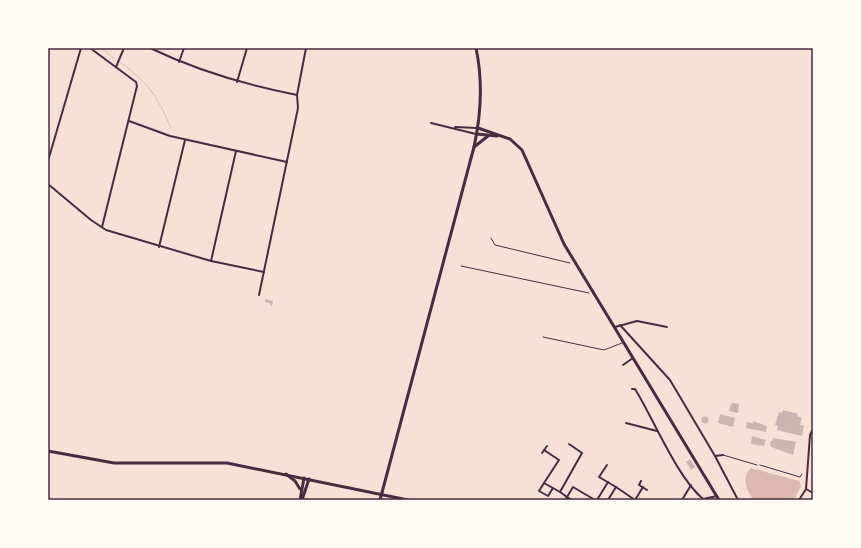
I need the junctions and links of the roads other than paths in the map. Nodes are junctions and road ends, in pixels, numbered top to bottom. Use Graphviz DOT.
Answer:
graph roads {
  1 [pos="81,48"];
  2 [pos="90,48"];
  3 [pos="124,48"];
  4 [pos="150,48"];
  5 [pos="184,48"];
  6 [pos="247,48"];
  7 [pos="306,48"];
  8 [pos="476,48"];
  9 [pos="179,62"];
  10 [pos="116,67"];
  11 [pos="237,82"];
  12 [pos="297,95"];
  13 [pos="129,121"];
  14 [pos="431,122"];
  15 [pos="452,127"];
  16 [pos="478,128"];
  17 [pos="477,134"];
  18 [pos="488,135"];
  19 [pos="501,136"];
  20 [pos="185,140"];
  21 [pos="474,148"];
  22 [pos="236,151"];
  23 [pos="48,161"];
  24 [pos="287,162"];
  25 [pos="48,184"];
  26 [pos="102,228"];
  27 [pos="491,238"];
  28 [pos="159,247"];
  29 [pos="211,261"];
  30 [pos="570,263"];
  31 [pos="461,266"];
  32 [pos="264,272"];
  33 [pos="589,293"];
  34 [pos="259,295"];
  35 [pos="620,325"];
  36 [pos="615,327"];
  37 [pos="667,327"];
  38 [pos="543,338"];
  39 [pos="624,342"];
  40 [pos="633,358"];
  41 [pos="623,365"];
  42 [pos="633,389"];
  43 [pos="626,423"];
  44 [pos="813,429"];
  45 [pos="657,430"];
  46 [pos="569,444"];
  47 [pos="547,446"];
  48 [pos="544,450"];
  49 [pos="48,451"];
  50 [pos="542,453"];
  51 [pos="723,455"];
  52 [pos="715,456"];
  53 [pos="607,465"];
  54 [pos="757,465"];
  55 [pos="286,474"];
  56 [pos="304,478"];
  57 [pos="309,479"];
  58 [pos="641,481"];
  59 [pos="608,482"];
  60 [pos="544,483"];
  61 [pos="691,485"];
  62 [pos="616,487"];
  63 [pos="643,487"];
  64 [pos="553,488"];
  65 [pos="300,490"];
  66 [pos="647,490"];
  67 [pos="806,490"];
  68 [pos="560,492"];
  69 [pos="813,493"];
  70 [pos="588,496"];
  71 [pos="717,496"];
  72 [pos="567,497"];
  73 [pos="301,500"];
  74 [pos="380,500"];
  75 [pos="408,500"];
  76 [pos="565,500"];
  77 [pos="572,500"];
  78 [pos="585,500"];
  79 [pos="596,500"];
  80 [pos="608,500"];
  81 [pos="682,500"];
  82 [pos="719,500"];
  83 [pos="738,500"];
  84 [pos="799,500"];
  1 -- 23 [label="street"];
  2 -- 10 [label="street"];
  3 -- 10 [label="street"];
  4 -- 9 [label="street"];
  5 -- 9 [label="street"];
  6 -- 11 [label="street"];
  7 -- 12 [label="street"];
  8 -- 16 [label="main road"];
  9 -- 11 [label="street"];
  10 -- 13 [label="street"];
  11 -- 12 [label="street"];
  12 -- 24 [label="street"];
  13 -- 20 [label="street"];
  13 -- 26 [label="street"];
  14 -- 15 [label="street"];
  15 -- 16 [label="street"];
  15 -- 17 [label="street"];
  16 -- 17 [label="main road"];
  16 -- 19 [label="main road"];
  17 -- 18 [label="main road"];
  17 -- 21 [label="main road"];
  18 -- 19 [label="main road"];
  18 -- 21 [label="main road"];
  19 -- 36 [label="main road"];
  20 -- 22 [label="street"];
  20 -- 28 [label="street"];
  21 -- 74 [label="main road"];
  22 -- 24 [label="street"];
  22 -- 29 [label="street"];
  24 -- 32 [label="street"];
  25 -- 26 [label="street"];
  26 -- 28 [label="street"];
  27 -- 30 [label="lane"];
  28 -- 29 [label="street"];
  29 -- 32 [label="street"];
  31 -- 33 [label="lane"];
  32 -- 34 [label="street"];
  35 -- 36 [label="street"];
  35 -- 37 [label="street"];
  35 -- 52 [label="street"];
  36 -- 39 [label="main road"];
  38 -- 39 [label="lane"];
  39 -- 40 [label="main road"];
  40 -- 41 [label="street"];
  40 -- 71 [label="main road"];
  42 -- 45 [label="street"];
  43 -- 45 [label="street"];
  44 -- 67 [label="street"];
  45 -- 61 [label="street"];
  46 -- 68 [label="street"];
  47 -- 48 [label="street"];
  48 -- 50 [label="street"];
  48 -- 60 [label="street"];
  49 -- 55 [label="main road"];
  51 -- 52 [label="street"];
  51 -- 54 [label="lane"];
  52 -- 83 [label="street"];
  53 -- 59 [label="street"];
  55 -- 56 [label="main road"];
  55 -- 65 [label="main road"];
  56 -- 57 [label="main road"];
  56 -- 65 [label="main road"];
  57 -- 73 [label="main road"];
  57 -- 75 [label="main road"];
  58 -- 63 [label="street"];
  59 -- 62 [label="street"];
  59 -- 79 [label="street"];
  60 -- 64 [label="street"];
  60 -- 64 [label="street"];
  61 -- 71 [label="street"];
  61 -- 81 [label="street"];
  62 -- 63 [label="street"];
  62 -- 80 [label="street"];
  63 -- 66 [label="street"];
  64 -- 68 [label="street"];
  65 -- 73 [label="main road"];
  67 -- 69 [label="street"];
  67 -- 84 [label="street"];
  68 -- 72 [label="street"];
  70 -- 72 [label="street"];
  70 -- 78 [label="street"];
  70 -- 79 [label="street"];
  71 -- 82 [label="main road"];
  72 -- 76 [label="street"];
  72 -- 77 [label="street"];
}
